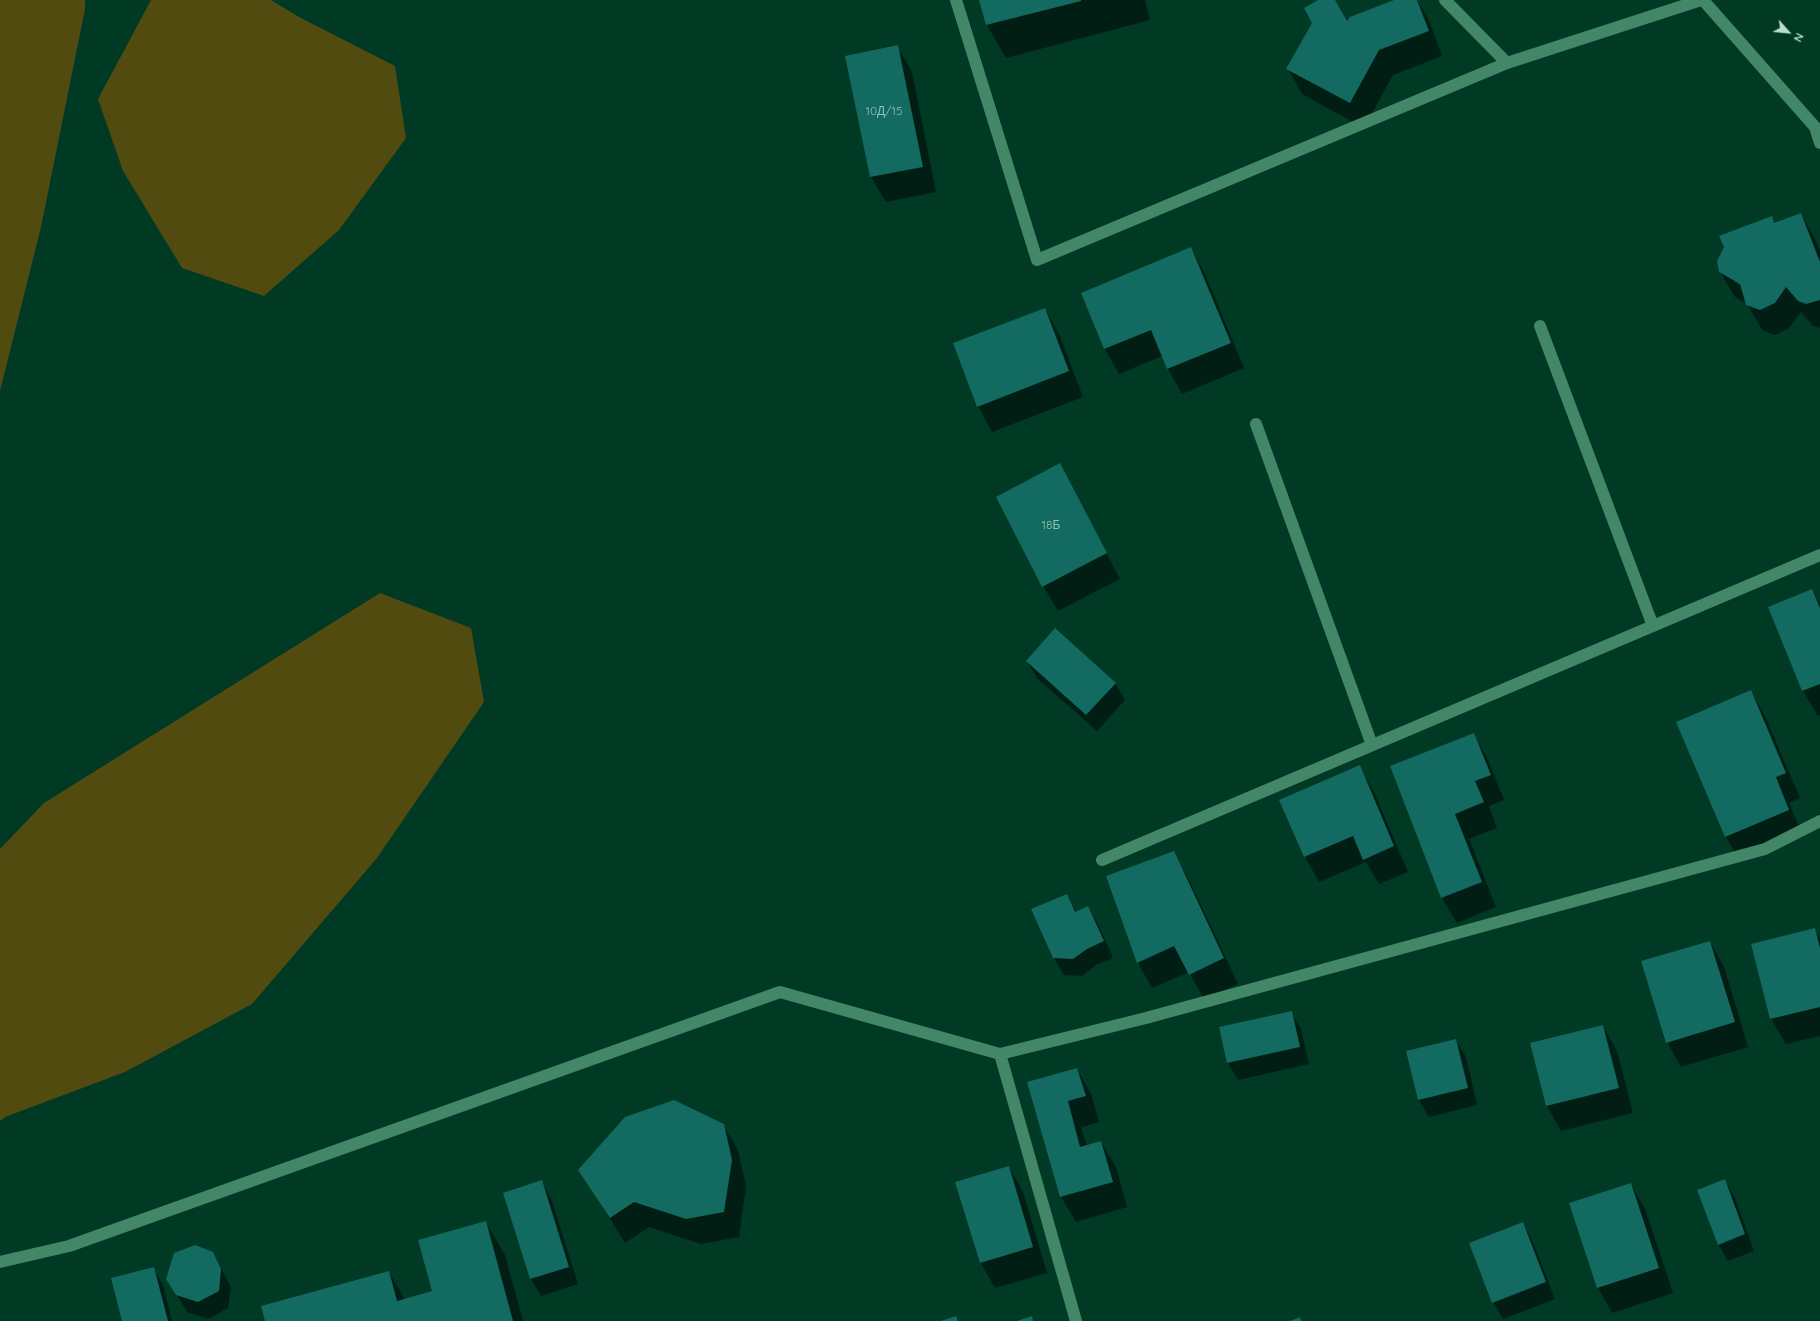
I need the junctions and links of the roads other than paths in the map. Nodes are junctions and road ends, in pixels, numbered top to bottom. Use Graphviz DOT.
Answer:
graph roads {
  1 [pos="956,0"];
  2 [pos="1445,0"];
  3 [pos="1702,0"];
  4 [pos="1507,63"];
  5 [pos="1820,143"];
  6 [pos="1540,326"];
  7 [pos="1256,424"];
  8 [pos="1820,555"];
  9 [pos="1654,626"];
  10 [pos="1372,745"];
  11 [pos="1820,821"];
  12 [pos="1102,860"];
  13 [pos="1000,1054"];
  14 [pos="0,1262"];
  15 [pos="1076,1321"];
  1 -- 4 [label="street"];
  2 -- 4 [label="street"];
  3 -- 4 [label="street"];
  3 -- 5 [label="street"];
  6 -- 9 [label="street"];
  7 -- 10 [label="street"];
  8 -- 9 [label="street"];
  9 -- 10 [label="street"];
  10 -- 12 [label="street"];
  11 -- 13 [label="street"];
  13 -- 14 [label="street"];
  13 -- 15 [label="street"];
}
